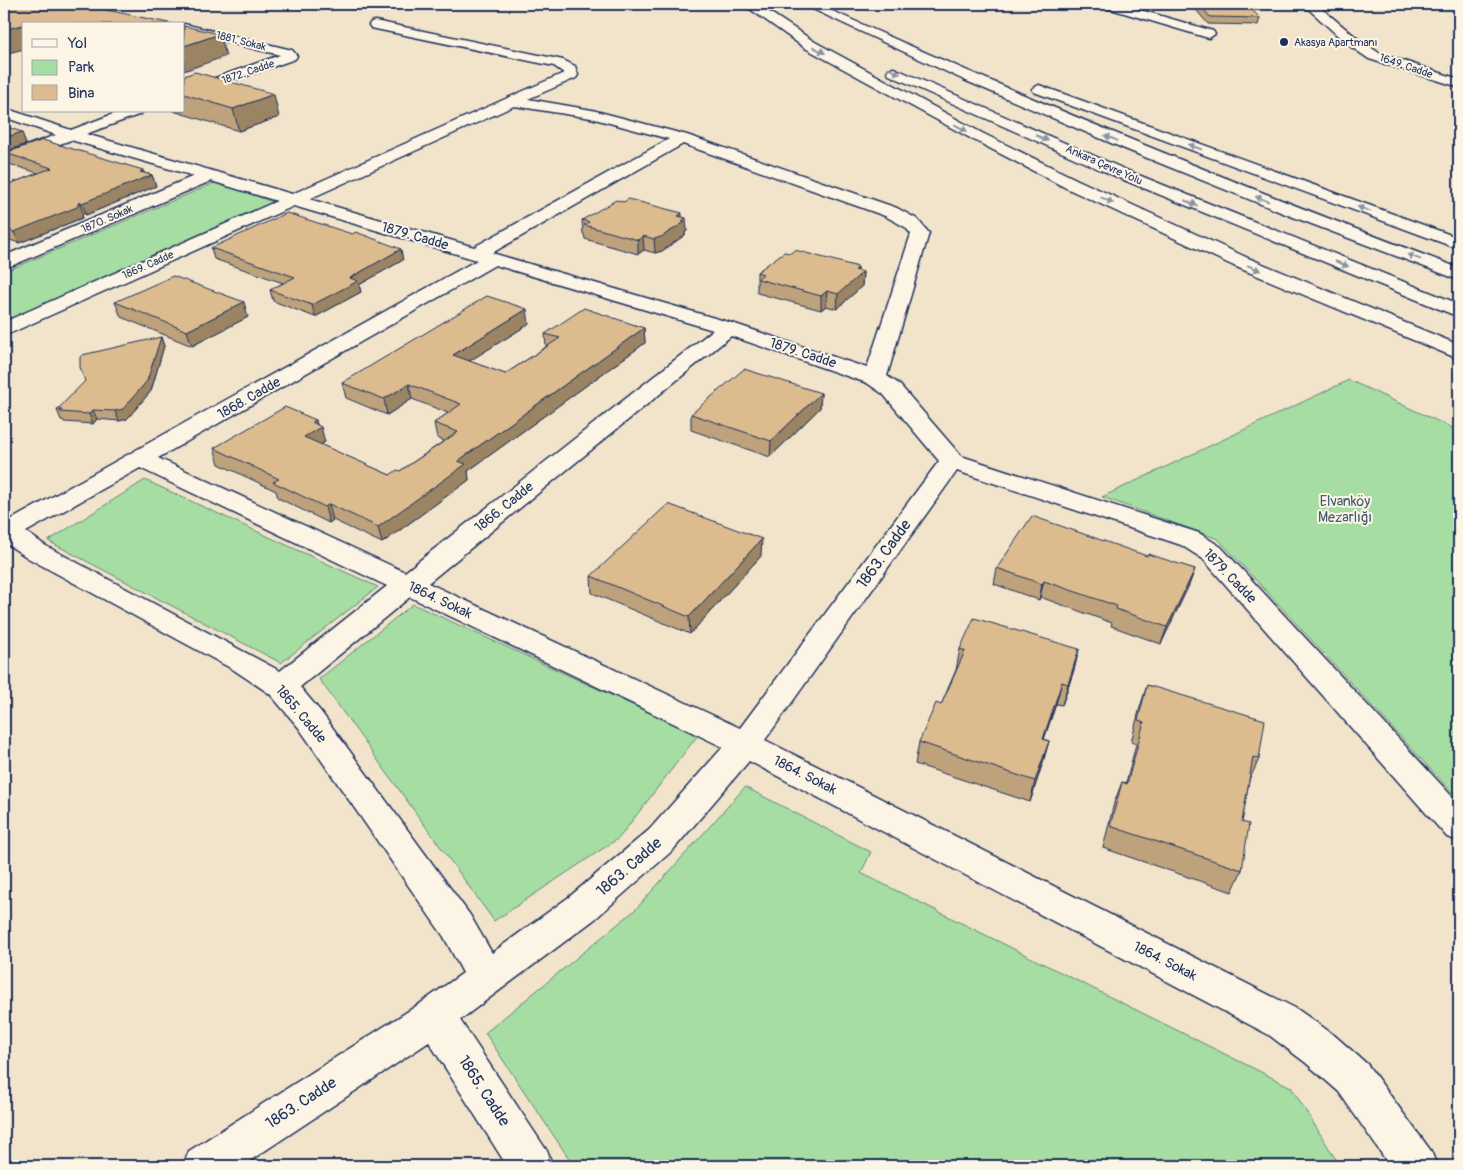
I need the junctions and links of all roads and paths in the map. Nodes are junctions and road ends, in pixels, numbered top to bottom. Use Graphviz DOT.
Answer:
graph roads {
  1 [pos="749,4"];
  2 [pos="756,4"];
  3 [pos="809,4"];
  4 [pos="1108,4"];
  5 [pos="1309,4"];
  6 [pos="1322,4"];
  7 [pos="1452,4"];
  8 [pos="1459,5"];
  9 [pos="375,25"];
  10 [pos="185,28"];
  11 [pos="1209,34"];
  12 [pos="284,60"];
  13 [pos="1007,77"];
  14 [pos="1459,77"];
  15 [pos="1459,83"];
  16 [pos="1026,84"];
  17 [pos="185,94"];
  18 [pos="511,101"];
  19 [pos="4,112"];
  20 [pos="133,112"];
  21 [pos="72,134"];
  22 [pos="682,138"];
  23 [pos="4,159"];
  24 [pos="211,175"];
  25 [pos="293,200"];
  26 [pos="1459,244"];
  27 [pos="485,256"];
  28 [pos="4,263"];
  29 [pos="1459,274"];
  30 [pos="1459,311"];
  31 [pos="728,328"];
  32 [pos="4,330"];
  33 [pos="1459,353"];
  34 [pos="875,378"];
  35 [pos="141,459"];
  36 [pos="952,460"];
  37 [pos="5,531"];
  38 [pos="406,584"];
  39 [pos="281,686"];
  40 [pos="745,744"];
  41 [pos="1459,827"];
  42 [pos="486,979"];
  43 [pos="435,1016"];
  44 [pos="204,1166"];
  45 [pos="532,1166"];
  46 [pos="1416,1166"];
  1 -- 33 [label="main road, one-way"];
  2 -- 30 [label="main road, Ankara Çevre Yolu, one-way"];
  3 -- 13 [label="main road"];
  29 -- 3 [label="main road, Ankara Çevre Yolu, one-way"];
  4 -- 11 [label="main road"];
  5 -- 15 [label="main road, 1649. Cadde"];
  6 -- 14 [label="main road, 1649. Cadde"];
  7 -- 8 [label="main road"];
  9 -- 18 [label="main road, 1869. Cadde"];
  10 -- 12 [label="main road, 1881. Sokak"];
  12 -- 17 [label="main road, 1872. Cadde"];
  26 -- 16 [label="main road, one-way"];
  18 -- 22 [label="main road"];
  18 -- 25 [label="main road, 1869. Cadde"];
  19 -- 21 [label="main road, 1879. Cadde"];
  20 -- 21 [label="main road"];
  21 -- 23 [label="main road"];
  21 -- 24 [label="main road, 1879. Cadde"];
  22 -- 27 [label="main road, 1868. Cadde"];
  22 -- 34 [label="main road"];
  24 -- 25 [label="main road, 1879. Cadde"];
  24 -- 28 [label="main road, 1870. Sokak"];
  25 -- 27 [label="main road, 1879. Cadde"];
  25 -- 32 [label="main road, 1869. Cadde"];
  27 -- 31 [label="main road, 1879. Cadde"];
  27 -- 35 [label="main road, 1868. Cadde"];
  31 -- 34 [label="main road, 1879. Cadde"];
  31 -- 38 [label="main road, 1866. Cadde"];
  34 -- 36 [label="main road, 1879. Cadde"];
  35 -- 37 [label="main road, 1868. Cadde"];
  35 -- 38 [label="main road, 1864. Sokak"];
  36 -- 40 [label="main road, 1863. Cadde"];
  36 -- 41 [label="main road, 1879. Cadde"];
  37 -- 39 [label="main road, 1865. Cadde"];
  38 -- 39 [label="main road, 1866. Cadde"];
  38 -- 40 [label="main road, 1864. Sokak"];
  39 -- 42 [label="main road, 1865. Cadde"];
  40 -- 42 [label="main road, 1863. Cadde"];
  40 -- 46 [label="main road, 1864. Sokak"];
  42 -- 43 [label="main road, 1863. Cadde"];
  43 -- 44 [label="main road, 1863. Cadde"];
  43 -- 45 [label="main road, 1865. Cadde"];
}
